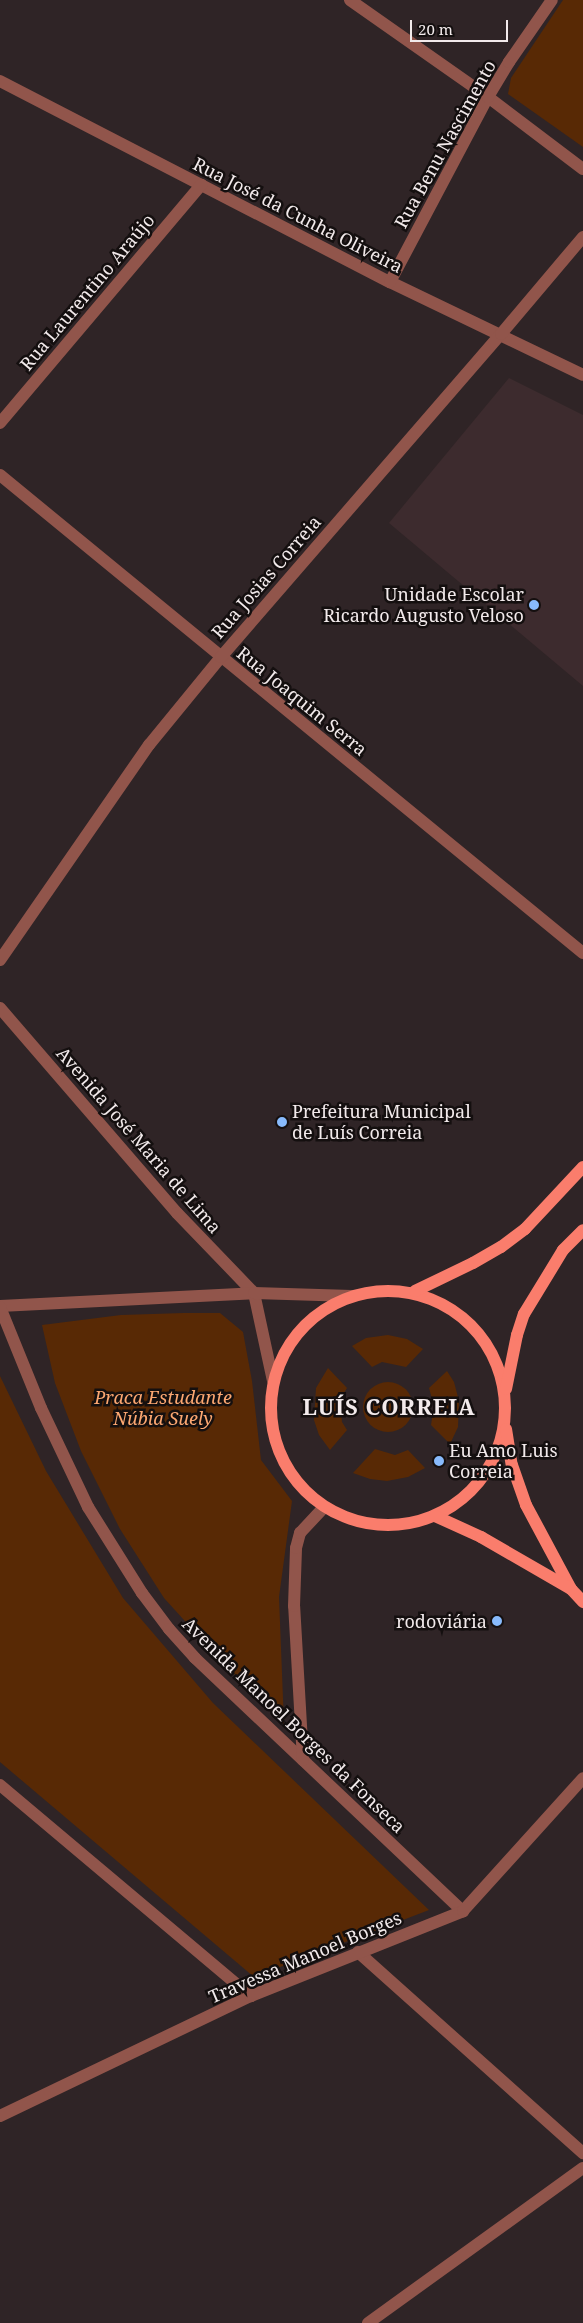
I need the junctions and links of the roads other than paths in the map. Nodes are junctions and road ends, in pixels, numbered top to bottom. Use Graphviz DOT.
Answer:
graph roads {
  1 [pos="350,0"];
  2 [pos="552,0"];
  3 [pos="0,81"];
  4 [pos="488,97"];
  5 [pos="583,169"];
  6 [pos="201,185"];
  7 [pos="583,237"];
  8 [pos="390,282"];
  9 [pos="502,334"];
  10 [pos="583,375"];
  11 [pos="0,423"];
  12 [pos="0,476"];
  13 [pos="220,657"];
  14 [pos="583,953"];
  15 [pos="0,960"];
  16 [pos="0,1008"];
  17 [pos="583,1167"];
  18 [pos="583,1230"];
  19 [pos="415,1291"];
  20 [pos="254,1292"];
  21 [pos="352,1296"];
  22 [pos="0,1307"];
  23 [pos="273,1380"];
  24 [pos="506,1391"];
  25 [pos="505,1426"];
  26 [pos="324,1507"];
  27 [pos="435,1516"];
  28 [pos="571,1589"];
  29 [pos="583,1602"];
  30 [pos="303,1760"];
  31 [pos="583,1778"];
  32 [pos="0,1784"];
  33 [pos="463,1911"];
  34 [pos="358,1952"];
  35 [pos="251,1996"];
  36 [pos="0,2116"];
  37 [pos="583,2153"];
  38 [pos="583,2168"];
  39 [pos="368,2323"];
  1 -- 4 [label="street"];
  2 -- 4 [label="street, Rua Benu Nascimento"];
  3 -- 6 [label="street, Rua José da Cunha Oliveira"];
  4 -- 5 [label="street"];
  4 -- 8 [label="street, Rua Benu Nascimento"];
  6 -- 8 [label="street, Rua José da Cunha Oliveira"];
  6 -- 11 [label="street, Rua Laurentino Araújo"];
  7 -- 9 [label="street, Rua Josias Correia"];
  8 -- 9 [label="street, Rua José da Cunha Oliveira"];
  9 -- 10 [label="street, Rua José da Cunha Oliveira"];
  9 -- 13 [label="street, Rua Josias Correia"];
  12 -- 13 [label="street, Rua Joaquim Serra"];
  13 -- 14 [label="street, Rua Joaquim Serra"];
  13 -- 15 [label="street, Rua Josias Correia"];
  16 -- 20 [label="street, Avenida José Maria de Lima"];
  17 -- 19 [label="main road"];
  18 -- 24 [label="main road"];
  19 -- 21 [label="main road"];
  19 -- 24 [label="main road"];
  20 -- 21 [label="street, Avenida Manoel Borges da Fonseca"];
  20 -- 22 [label="street, Avenida Manoel Borges da Fonseca"];
  20 -- 23 [label="street"];
  21 -- 23 [label="main road"];
  22 -- 30 [label="street, Avenida Manoel Borges da Fonseca"];
  23 -- 26 [label="main road"];
  24 -- 25 [label="main road"];
  25 -- 27 [label="main road"];
  25 -- 28 [label="main road"];
  26 -- 27 [label="main road"];
  26 -- 30 [label="street"];
  27 -- 28 [label="main road"];
  28 -- 29 [label="main road"];
  30 -- 33 [label="street, Avenida Manoel Borges da Fonseca"];
  31 -- 33 [label="street, Travessa Manoel Borges"];
  32 -- 35 [label="street"];
  33 -- 34 [label="street, Travessa Manoel Borges"];
  34 -- 35 [label="street, Travessa Manoel Borges"];
  34 -- 37 [label="street"];
  35 -- 36 [label="street, Travessa Manoel Borges"];
  38 -- 39 [label="street"];
}
